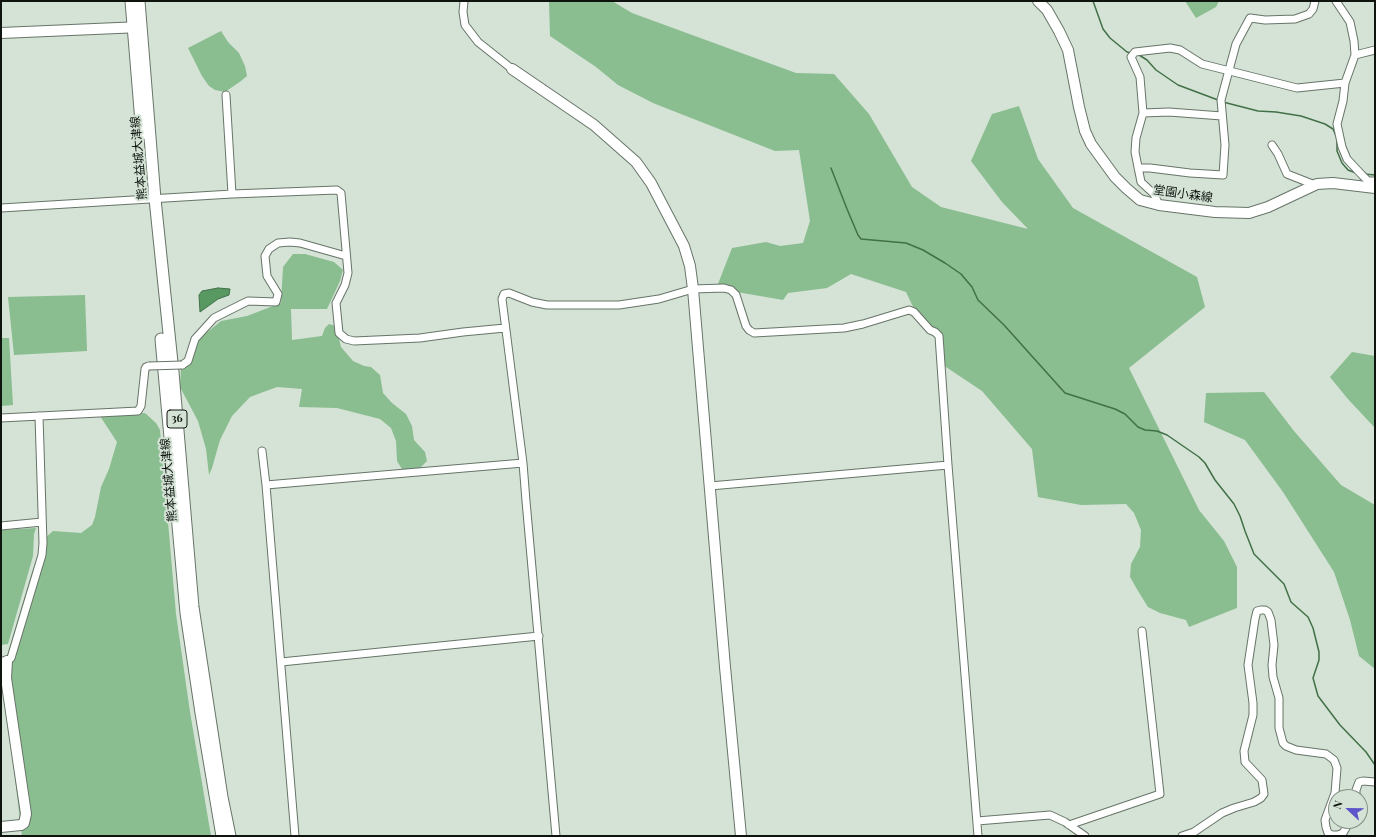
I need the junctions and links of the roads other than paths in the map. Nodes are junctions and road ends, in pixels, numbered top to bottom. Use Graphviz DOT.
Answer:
graph roads {
  1 [pos="131,1"];
  2 [pos="139,1"];
  3 [pos="464,1"];
  4 [pos="1038,1"];
  5 [pos="1315,1"];
  6 [pos="1336,1"];
  7 [pos="139,27"];
  8 [pos="1,33"];
  9 [pos="1375,50"];
  10 [pos="1355,55"];
  11 [pos="512,69"];
  12 [pos="1229,71"];
  13 [pos="1345,83"];
  14 [pos="226,95"];
  15 [pos="1143,113"];
  16 [pos="1222,116"];
  17 [pos="1272,145"];
  18 [pos="1138,168"];
  19 [pos="1375,181"];
  20 [pos="1315,185"];
  21 [pos="1375,188"];
  22 [pos="232,194"];
  23 [pos="152,199"];
  24 [pos="1159,205"];
  25 [pos="1,208"];
  26 [pos="346,256"];
  27 [pos="693,289"];
  28 [pos="505,328"];
  29 [pos="39,416"];
  30 [pos="1,418"];
  31 [pos="262,451"];
  32 [pos="523,464"];
  33 [pos="948,465"];
  34 [pos="266,484"];
  35 [pos="710,486"];
  36 [pos="42,522"];
  37 [pos="1,526"];
  38 [pos="1142,631"];
  39 [pos="539,636"];
  40 [pos="4,661"];
  41 [pos="281,662"];
  42 [pos="1375,782"];
  43 [pos="1336,789"];
  44 [pos="1357,789"];
  45 [pos="1328,813"];
  46 [pos="977,821"];
  47 [pos="1069,825"];
  48 [pos="1,827"];
  49 [pos="1345,829"];
  50 [pos="222,836"];
  51 [pos="230,836"];
  52 [pos="295,836"];
  53 [pos="556,836"];
  54 [pos="741,836"];
  55 [pos="978,836"];
  56 [pos="1085,836"];
  57 [pos="1182,836"];
  1 -- 7 [label="main road, 熊本益城大津線 / 36"];
  2 -- 7 [label="main road, 熊本益城大津線 / 36"];
  3 -- 11 [label="street"];
  4 -- 24 [label="street, 堂園小森線"];
  5 -- 12 [label="street"];
  6 -- 10 [label="street"];
  7 -- 8 [label="street"];
  7 -- 23 [label="main road, 熊本益城大津線 / 36"];
  9 -- 10 [label="street"];
  10 -- 13 [label="street"];
  11 -- 27 [label="street"];
  12 -- 13 [label="street"];
  12 -- 15 [label="street"];
  12 -- 16 [label="street"];
  13 -- 19 [label="street"];
  14 -- 22 [label="street"];
  15 -- 16 [label="street"];
  15 -- 18 [label="street"];
  16 -- 18 [label="street"];
  17 -- 20 [label="street"];
  18 -- 24 [label="street"];
  20 -- 21 [label="street, 堂園小森線"];
  20 -- 24 [label="street, 堂園小森線"];
  22 -- 23 [label="street"];
  22 -- 26 [label="street"];
  23 -- 25 [label="street"];
  23 -- 50 [label="main road, 熊本益城大津線 / 36"];
  23 -- 51 [label="main road, 熊本益城大津線 / 36"];
  26 -- 28 [label="street"];
  26 -- 29 [label="street, bridge"];
  27 -- 28 [label="street"];
  27 -- 33 [label="street"];
  27 -- 35 [label="street"];
  28 -- 32 [label="street"];
  29 -- 30 [label="street"];
  29 -- 36 [label="street"];
  31 -- 34 [label="street"];
  32 -- 34 [label="street"];
  32 -- 39 [label="street"];
  33 -- 35 [label="street"];
  33 -- 46 [label="street"];
  34 -- 41 [label="street"];
  35 -- 54 [label="street"];
  36 -- 37 [label="street"];
  36 -- 40 [label="street"];
  38 -- 47 [label="street"];
  39 -- 41 [label="street"];
  39 -- 53 [label="street"];
  40 -- 48 [label="street"];
  41 -- 52 [label="street"];
  42 -- 44 [label="street"];
  43 -- 57 [label="street"];
  45 -- 49 [label="street"];
  46 -- 47 [label="street"];
  46 -- 55 [label="street"];
  47 -- 56 [label="street"];
}
